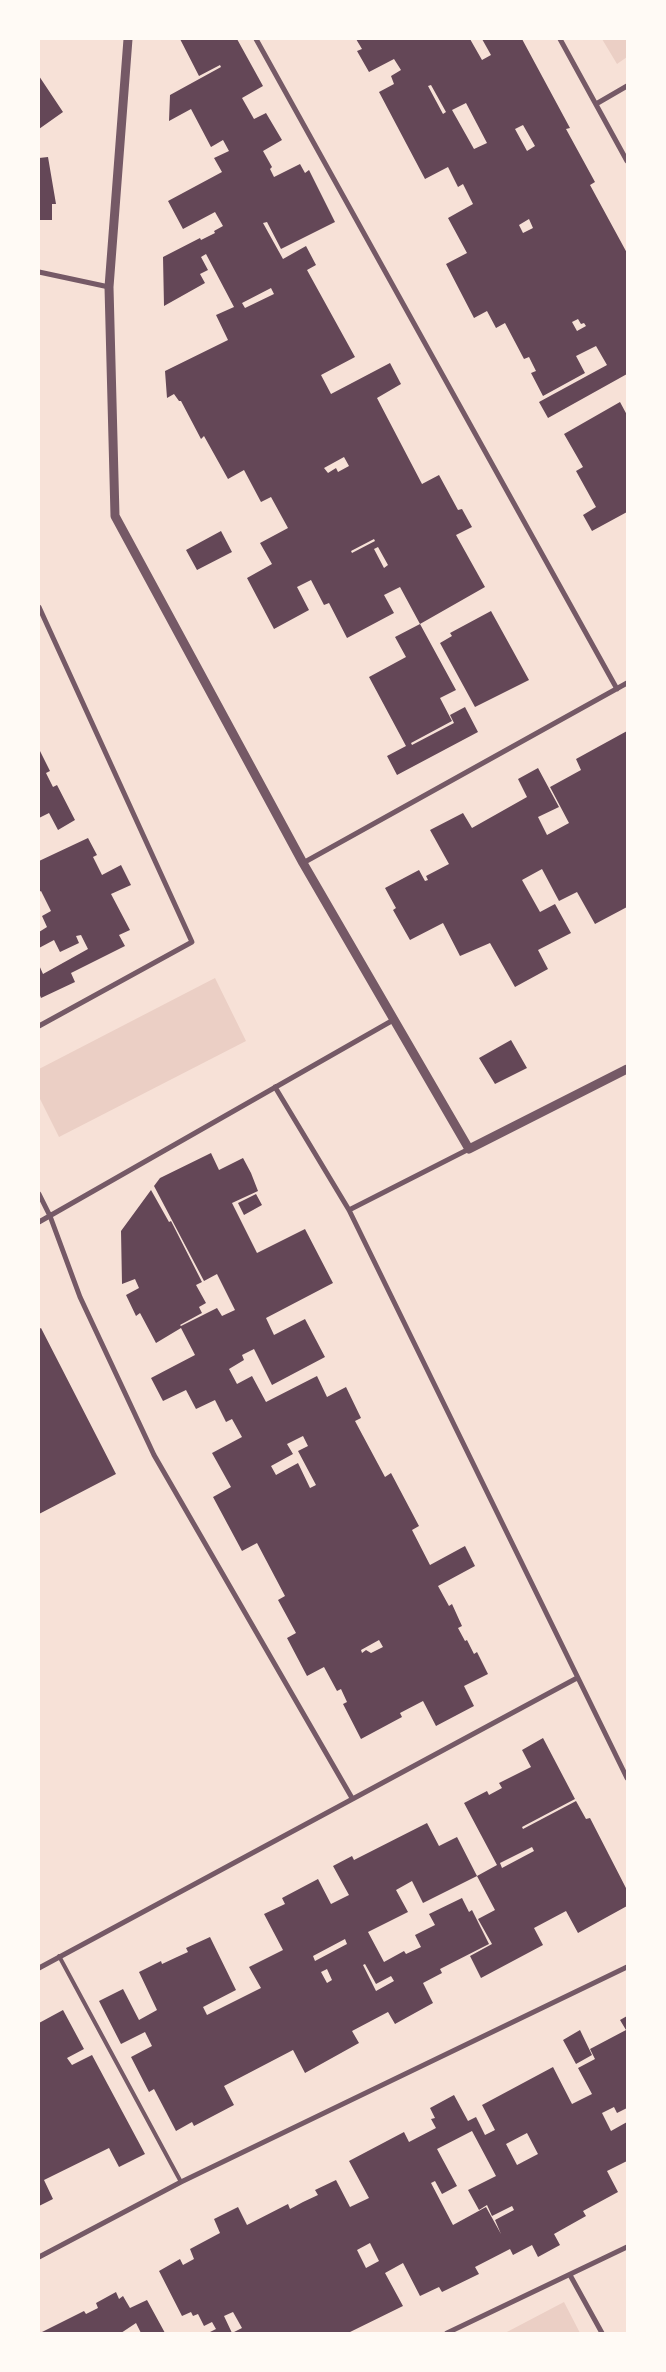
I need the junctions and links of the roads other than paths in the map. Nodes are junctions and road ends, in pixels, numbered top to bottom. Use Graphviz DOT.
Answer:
graph roads {
  1 [pos="128,39"];
  2 [pos="256,39"];
  3 [pos="560,39"];
  4 [pos="627,86"];
  5 [pos="596,104"];
  6 [pos="627,161"];
  7 [pos="39,272"];
  8 [pos="109,287"];
  9 [pos="39,607"];
  10 [pos="627,683"];
  11 [pos="617,689"];
  12 [pos="303,863"];
  13 [pos="394,1019"];
  14 [pos="39,1026"];
  15 [pos="627,1069"];
  16 [pos="275,1087"];
  17 [pos="469,1149"];
  18 [pos="39,1194"];
  19 [pos="349,1210"];
  20 [pos="50,1216"];
  21 [pos="39,1222"];
  22 [pos="577,1678"];
  23 [pos="627,1778"];
  24 [pos="352,1798"];
  25 [pos="59,1956"];
  26 [pos="627,1967"];
  27 [pos="39,1968"];
  28 [pos="181,2182"];
  29 [pos="627,2247"];
  30 [pos="39,2257"];
  31 [pos="570,2275"];
  32 [pos="446,2333"];
  33 [pos="602,2333"];
  1 -- 8 [label="street"];
  2 -- 11 [label="street"];
  3 -- 5 [label="street"];
  4 -- 5 [label="street"];
  5 -- 6 [label="street"];
  7 -- 8 [label="street"];
  8 -- 12 [label="street"];
  9 -- 14 [label="street"];
  10 -- 11 [label="street"];
  11 -- 12 [label="street"];
  12 -- 13 [label="street"];
  13 -- 16 [label="street"];
  13 -- 17 [label="street"];
  15 -- 17 [label="street"];
  16 -- 19 [label="street"];
  16 -- 20 [label="street"];
  17 -- 19 [label="street"];
  18 -- 20 [label="street"];
  19 -- 22 [label="street"];
  20 -- 21 [label="street"];
  20 -- 24 [label="street"];
  22 -- 23 [label="street"];
  22 -- 24 [label="street"];
  24 -- 25 [label="street"];
  25 -- 27 [label="street"];
  25 -- 28 [label="lane"];
  26 -- 28 [label="street"];
  28 -- 30 [label="street"];
  29 -- 31 [label="street"];
  31 -- 32 [label="street"];
  31 -- 33 [label="street"];
}
